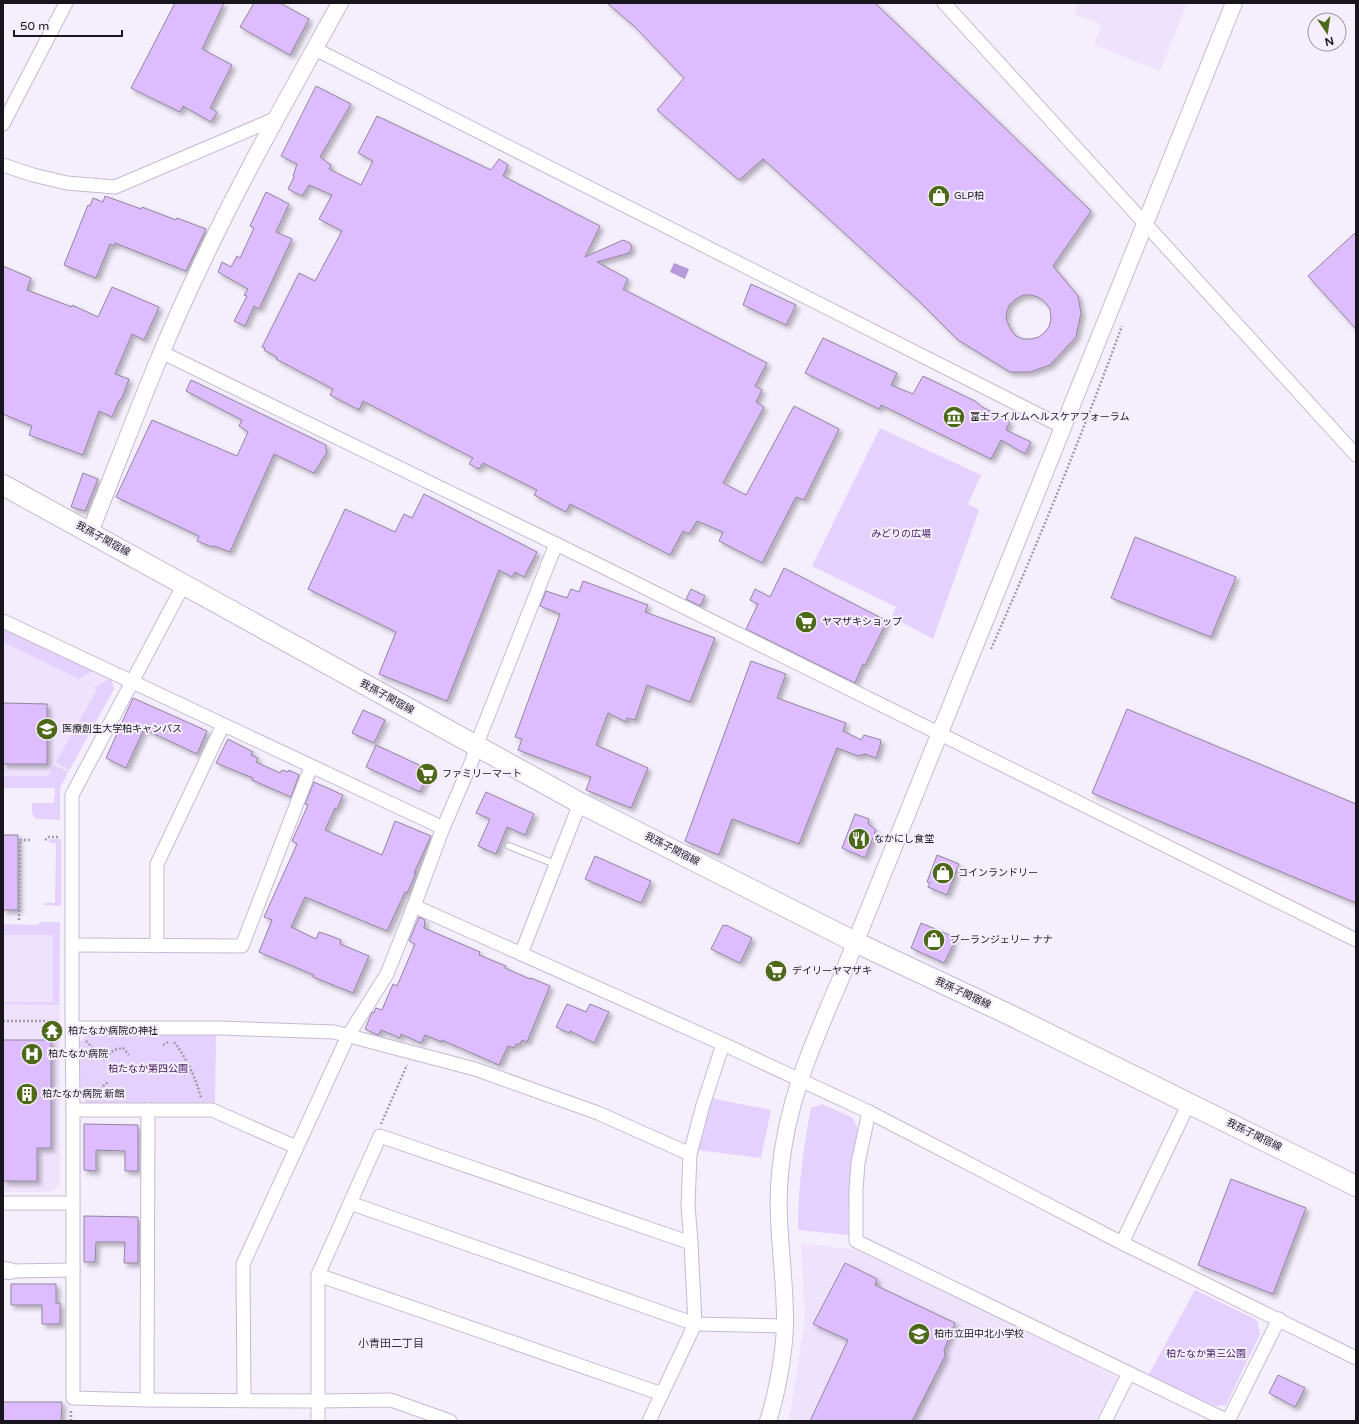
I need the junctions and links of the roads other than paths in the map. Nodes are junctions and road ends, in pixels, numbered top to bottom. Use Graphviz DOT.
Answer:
graph roads {
  1 [pos="66,3"];
  2 [pos="340,3"];
  3 [pos="944,3"];
  4 [pos="1234,3"];
  5 [pos="315,48"];
  6 [pos="277,118"];
  7 [pos="3,124"];
  8 [pos="3,164"];
  9 [pos="1145,224"];
  10 [pos="162,352"];
  11 [pos="1063,427"];
  12 [pos="1356,455"];
  13 [pos="3,485"];
  14 [pos="90,532"];
  15 [pos="556,544"];
  16 [pos="184,584"];
  17 [pos="3,621"];
  18 [pos="131,683"];
  19 [pos="222,725"];
  20 [pos="938,734"];
  21 [pos="476,746"];
  22 [pos="311,767"];
  23 [pos="580,803"];
  24 [pos="443,828"];
  25 [pos="509,846"];
  26 [pos="555,864"];
  27 [pos="414,906"];
  28 [pos="1356,940"];
  29 [pos="855,942"];
  30 [pos="72,945"];
  31 [pos="157,946"];
  32 [pos="521,954"];
  33 [pos="69,1025"];
  34 [pos="348,1036"];
  35 [pos="724,1044"];
  36 [pos="800,1080"];
  37 [pos="1188,1103"];
  38 [pos="73,1110"];
  39 [pos="148,1110"];
  40 [pos="870,1112"];
  41 [pos="296,1147"];
  42 [pos="690,1154"];
  43 [pos="1356,1186"];
  44 [pos="3,1203"];
  45 [pos="73,1203"];
  46 [pos="350,1203"];
  47 [pos="691,1243"];
  48 [pos="1122,1243"];
  49 [pos="7,1270"];
  50 [pos="73,1270"];
  51 [pos="318,1275"];
  52 [pos="1279,1319"];
  53 [pos="695,1324"];
  54 [pos="785,1326"];
  55 [pos="1356,1358"];
  56 [pos="1129,1373"];
  57 [pos="662,1394"];
  58 [pos="147,1400"];
  59 [pos="244,1400"];
  60 [pos="318,1401"];
  61 [pos="318,1421"];
  62 [pos="450,1421"];
  63 [pos="649,1421"];
  64 [pos="768,1421"];
  65 [pos="1105,1421"];
  66 [pos="1228,1421"];
  1 -- 7 [label="street"];
  2 -- 5 [label="street"];
  3 -- 9 [label="street"];
  4 -- 9 [label="street"];
  5 -- 6 [label="street"];
  5 -- 11 [label="street"];
  6 -- 8 [label="street"];
  6 -- 10 [label="street"];
  9 -- 11 [label="street"];
  9 -- 12 [label="street"];
  10 -- 14 [label="street"];
  10 -- 15 [label="street"];
  11 -- 20 [label="street"];
  13 -- 14 [label="main road, 我孫子関宿線"];
  14 -- 16 [label="main road, 我孫子関宿線"];
  15 -- 20 [label="street"];
  15 -- 21 [label="street"];
  16 -- 18 [label="street"];
  16 -- 21 [label="main road, 我孫子関宿線"];
  17 -- 18 [label="street"];
  18 -- 19 [label="street"];
  18 -- 30 [label="street"];
  19 -- 22 [label="street"];
  19 -- 31 [label="street"];
  20 -- 28 [label="street"];
  20 -- 29 [label="street"];
  21 -- 23 [label="main road, 我孫子関宿線"];
  21 -- 24 [label="street"];
  22 -- 24 [label="street"];
  22 -- 31 [label="street"];
  23 -- 26 [label="street"];
  23 -- 29 [label="main road, 我孫子関宿線"];
  24 -- 27 [label="street"];
  25 -- 26 [label="lane"];
  26 -- 32 [label="street"];
  27 -- 32 [label="street"];
  27 -- 34 [label="street"];
  29 -- 36 [label="street"];
  29 -- 37 [label="main road, 我孫子関宿線"];
  30 -- 31 [label="street"];
  30 -- 33 [label="street"];
  32 -- 35 [label="street"];
  33 -- 34 [label="street"];
  33 -- 38 [label="street"];
  34 -- 41 [label="street"];
  34 -- 42 [label="street"];
  35 -- 36 [label="street"];
  35 -- 42 [label="street"];
  36 -- 40 [label="street"];
  36 -- 54 [label="street"];
  37 -- 43 [label="main road, 我孫子関宿線"];
  37 -- 48 [label="street"];
  38 -- 39 [label="street"];
  38 -- 45 [label="street"];
  39 -- 41 [label="street"];
  39 -- 58 [label="street"];
  40 -- 48 [label="street"];
  40 -- 56 [label="street"];
  41 -- 59 [label="street"];
  42 -- 47 [label="street"];
  44 -- 45 [label="street"];
  45 -- 50 [label="street"];
  46 -- 47 [label="street"];
  46 -- 51 [label="street"];
  46 -- 53 [label="street"];
  47 -- 53 [label="street"];
  48 -- 52 [label="street"];
  49 -- 50 [label="street"];
  50 -- 58 [label="street"];
  51 -- 57 [label="street"];
  51 -- 60 [label="street"];
  52 -- 55 [label="street"];
  52 -- 66 [label="street"];
  53 -- 54 [label="street"];
  53 -- 57 [label="street"];
  54 -- 64 [label="street"];
  56 -- 65 [label="street"];
  56 -- 66 [label="street"];
  57 -- 63 [label="street"];
  58 -- 59 [label="street"];
  59 -- 60 [label="street"];
  60 -- 61 [label="street"];
  60 -- 62 [label="street"];
}
